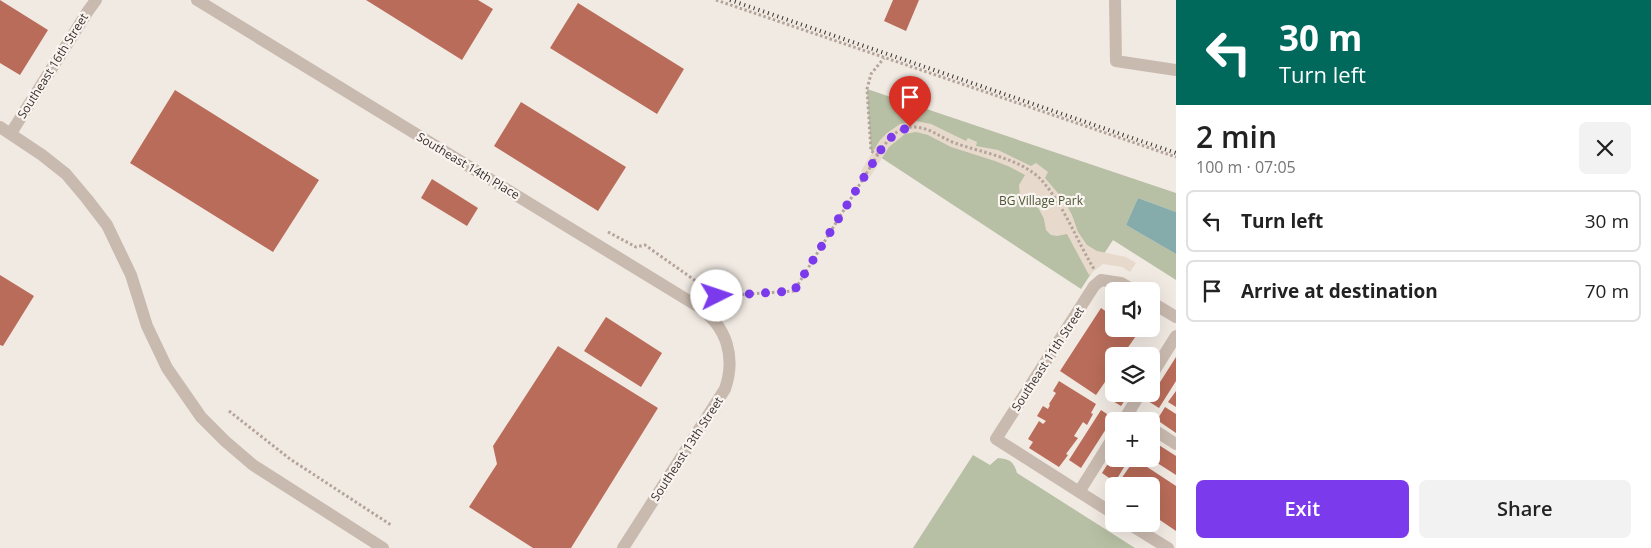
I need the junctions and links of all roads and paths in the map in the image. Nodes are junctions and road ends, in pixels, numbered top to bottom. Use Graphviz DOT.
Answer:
graph roads {
  1 [pos="96,0"];
  2 [pos="196,0"];
  3 [pos="716,0"];
  4 [pos="1115,0"];
  5 [pos="884,58"];
  6 [pos="1176,70"];
  7 [pos="5,130"];
  8 [pos="878,155"];
  9 [pos="1176,157"];
  10 [pos="604,229"];
  11 [pos="1101,280"];
  12 [pos="1115,282"];
  13 [pos="717,296"];
  14 [pos="1160,307"];
  15 [pos="706,312"];
  16 [pos="1176,317"];
  17 [pos="1176,336"];
  18 [pos="727,343"];
  19 [pos="1160,362"];
  20 [pos="229,411"];
  21 [pos="1160,434"];
  22 [pos="1176,444"];
  23 [pos="1105,450"];
  24 [pos="1079,492"];
  25 [pos="1105,508"];
  26 [pos="391,525"];
  27 [pos="1142,532"];
  28 [pos="383,548"];
  29 [pos="624,548"];
  30 [pos="1168,548"];
  1 -- 7 [label="street, Southeast 16th Street"];
  2 -- 15 [label="street, Southeast 14th Place"];
  3 -- 5 [label="path"];
  4 -- 6 [label="street"];
  5 -- 8 [label="path"];
  5 -- 9 [label="path"];
  7 -- 28 [label="street"];
  8 -- 11 [label="path"];
  8 -- 13 [label="path"];
  10 -- 13 [label="path"];
  11 -- 12 [label="street"];
  11 -- 24 [label="street, Southeast 11th Street"];
  13 -- 15 [label="path"];
  14 -- 16 [label="street"];
  15 -- 18 [label="street, Southeast 14th Place"];
  17 -- 19 [label="street"];
  18 -- 29 [label="street, Southeast 13th Street"];
  20 -- 26 [label="path"];
  21 -- 22 [label="street"];
  23 -- 24 [label="street"];
  24 -- 25 [label="street"];
  27 -- 30 [label="street"];
}
